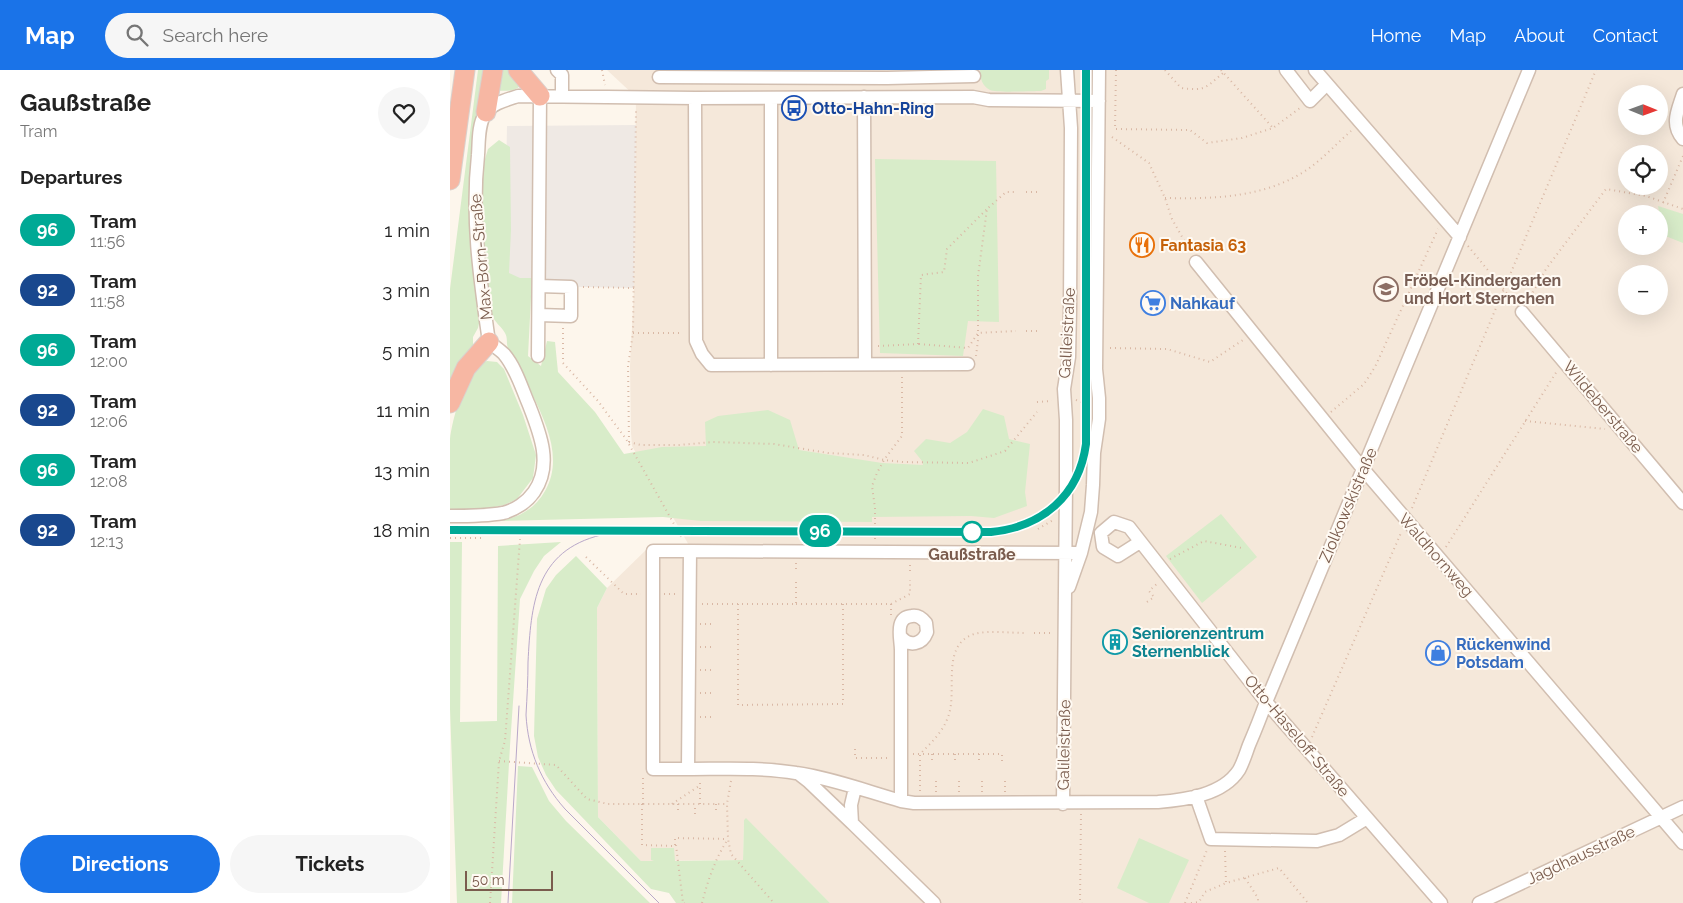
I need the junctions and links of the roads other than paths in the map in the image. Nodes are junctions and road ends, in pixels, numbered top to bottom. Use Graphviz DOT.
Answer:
graph roads {
  1 [pos="465,70"];
  2 [pos="493,70"];
  3 [pos="518,70"];
  4 [pos="556,70"];
  5 [pos="1067,70"];
  6 [pos="1099,70"];
  7 [pos="1286,70"];
  8 [pos="1315,70"];
  9 [pos="1529,70"];
  10 [pos="660,73"];
  11 [pos="974,73"];
  12 [pos="818,74"];
  13 [pos="887,74"];
  14 [pos="1327,84"];
  15 [pos="1683,94"];
  16 [pos="540,96"];
  17 [pos="562,96"];
  18 [pos="659,97"];
  19 [pos="818,97"];
  20 [pos="864,97"];
  21 [pos="974,97"];
  22 [pos="694,98"];
  23 [pos="771,98"];
  24 [pos="1068,101"];
  25 [pos="1099,102"];
  26 [pos="486,112"];
  27 [pos="1683,139"];
  28 [pos="450,180"];
  29 [pos="1460,237"];
  30 [pos="1196,262"];
  31 [pos="539,286"];
  32 [pos="1522,312"];
  33 [pos="539,315"];
  34 [pos="489,342"];
  35 [pos="538,356"];
  36 [pos="865,364"];
  37 [pos="968,364"];
  38 [pos="771,365"];
  39 [pos="450,404"];
  40 [pos="1363,469"];
  41 [pos="1683,503"];
  42 [pos="450,516"];
  43 [pos="1140,542"];
  44 [pos="690,551"];
  45 [pos="1066,552"];
  46 [pos="1081,553"];
  47 [pos="1066,596"];
  48 [pos="901,637"];
  49 [pos="1266,702"];
  50 [pos="688,769"];
  51 [pos="797,773"];
  52 [pos="854,788"];
  53 [pos="1196,796"];
  54 [pos="901,802"];
  55 [pos="1063,804"];
  56 [pos="1683,807"];
  57 [pos="1662,817"];
  58 [pos="1367,818"];
  59 [pos="852,823"];
  60 [pos="1683,843"];
  61 [pos="934,903"];
  62 [pos="1441,903"];
  63 [pos="1479,903"];
  1 -- 28 [label="highway"];
  2 -- 26 [label="highway"];
  3 -- 16 [label="highway"];
  4 -- 17 [label="street"];
  5 -- 24 [label="street, Galileistraße"];
  6 -- 25 [label="street, Galileistraße"];
  7 -- 14 [label="street"];
  8 -- 14 [label="street"];
  9 -- 29 [label="street, Ziolkowskistraße"];
  10 -- 12 [label="street"];
  10 -- 18 [label="street"];
  11 -- 13 [label="street"];
  11 -- 21 [label="street"];
  12 -- 13 [label="street"];
  12 -- 19 [label="street"];
  14 -- 29 [label="street"];
  15 -- 27 [label="street"];
  16 -- 17 [label="street"];
  16 -- 26 [label="street"];
  16 -- 31 [label="street"];
  17 -- 18 [label="street"];
  18 -- 22 [label="street"];
  19 -- 20 [label="street"];
  19 -- 23 [label="street"];
  20 -- 21 [label="street"];
  20 -- 36 [label="street"];
  21 -- 24 [label="street"];
  22 -- 23 [label="street"];
  22 -- 38 [label="street"];
  23 -- 38 [label="street"];
  24 -- 25 [label="street"];
  24 -- 45 [label="street, Galileistraße"];
  25 -- 46 [label="street, Galileistraße"];
  26 -- 34 [label="street, Max-Born-Straße"];
  29 -- 40 [label="street, Ziolkowskistraße"];
  30 -- 40 [label="street, Waldhornweg"];
  31 -- 33 [label="street"];
  31 -- 33 [label="street"];
  32 -- 41 [label="street, Wildeberstraße"];
  33 -- 35 [label="street"];
  34 -- 39 [label="highway"];
  34 -- 42 [label="street"];
  36 -- 37 [label="street"];
  36 -- 38 [label="street"];
  40 -- 49 [label="street, Ziolkowskistraße"];
  40 -- 57 [label="street, Waldhornweg"];
  43 -- 49 [label="street, Otto-Haseloff-Straße"];
  44 -- 45 [label="street"];
  44 -- 50 [label="street"];
  44 -- 50 [label="street"];
  45 -- 46 [label="street"];
  45 -- 47 [label="street, Galileistraße"];
  46 -- 47 [label="street, Galileistraße"];
  47 -- 55 [label="street, Galileistraße"];
  48 -- 54 [label="street"];
  49 -- 53 [label="street, Ziolkowskistraße"];
  49 -- 58 [label="street, Otto-Haseloff-Straße"];
  50 -- 51 [label="street"];
  51 -- 52 [label="street"];
  51 -- 59 [label="street"];
  52 -- 54 [label="street"];
  52 -- 59 [label="street"];
  53 -- 55 [label="street, Ziolkowskistraße"];
  53 -- 58 [label="street"];
  54 -- 55 [label="street"];
  56 -- 57 [label="street, Jagdhausstraße"];
  57 -- 60 [label="street, Waldhornweg"];
  57 -- 63 [label="street, Jagdhausstraße"];
  58 -- 62 [label="street, Otto-Haseloff-Straße"];
  59 -- 61 [label="street"];
}
